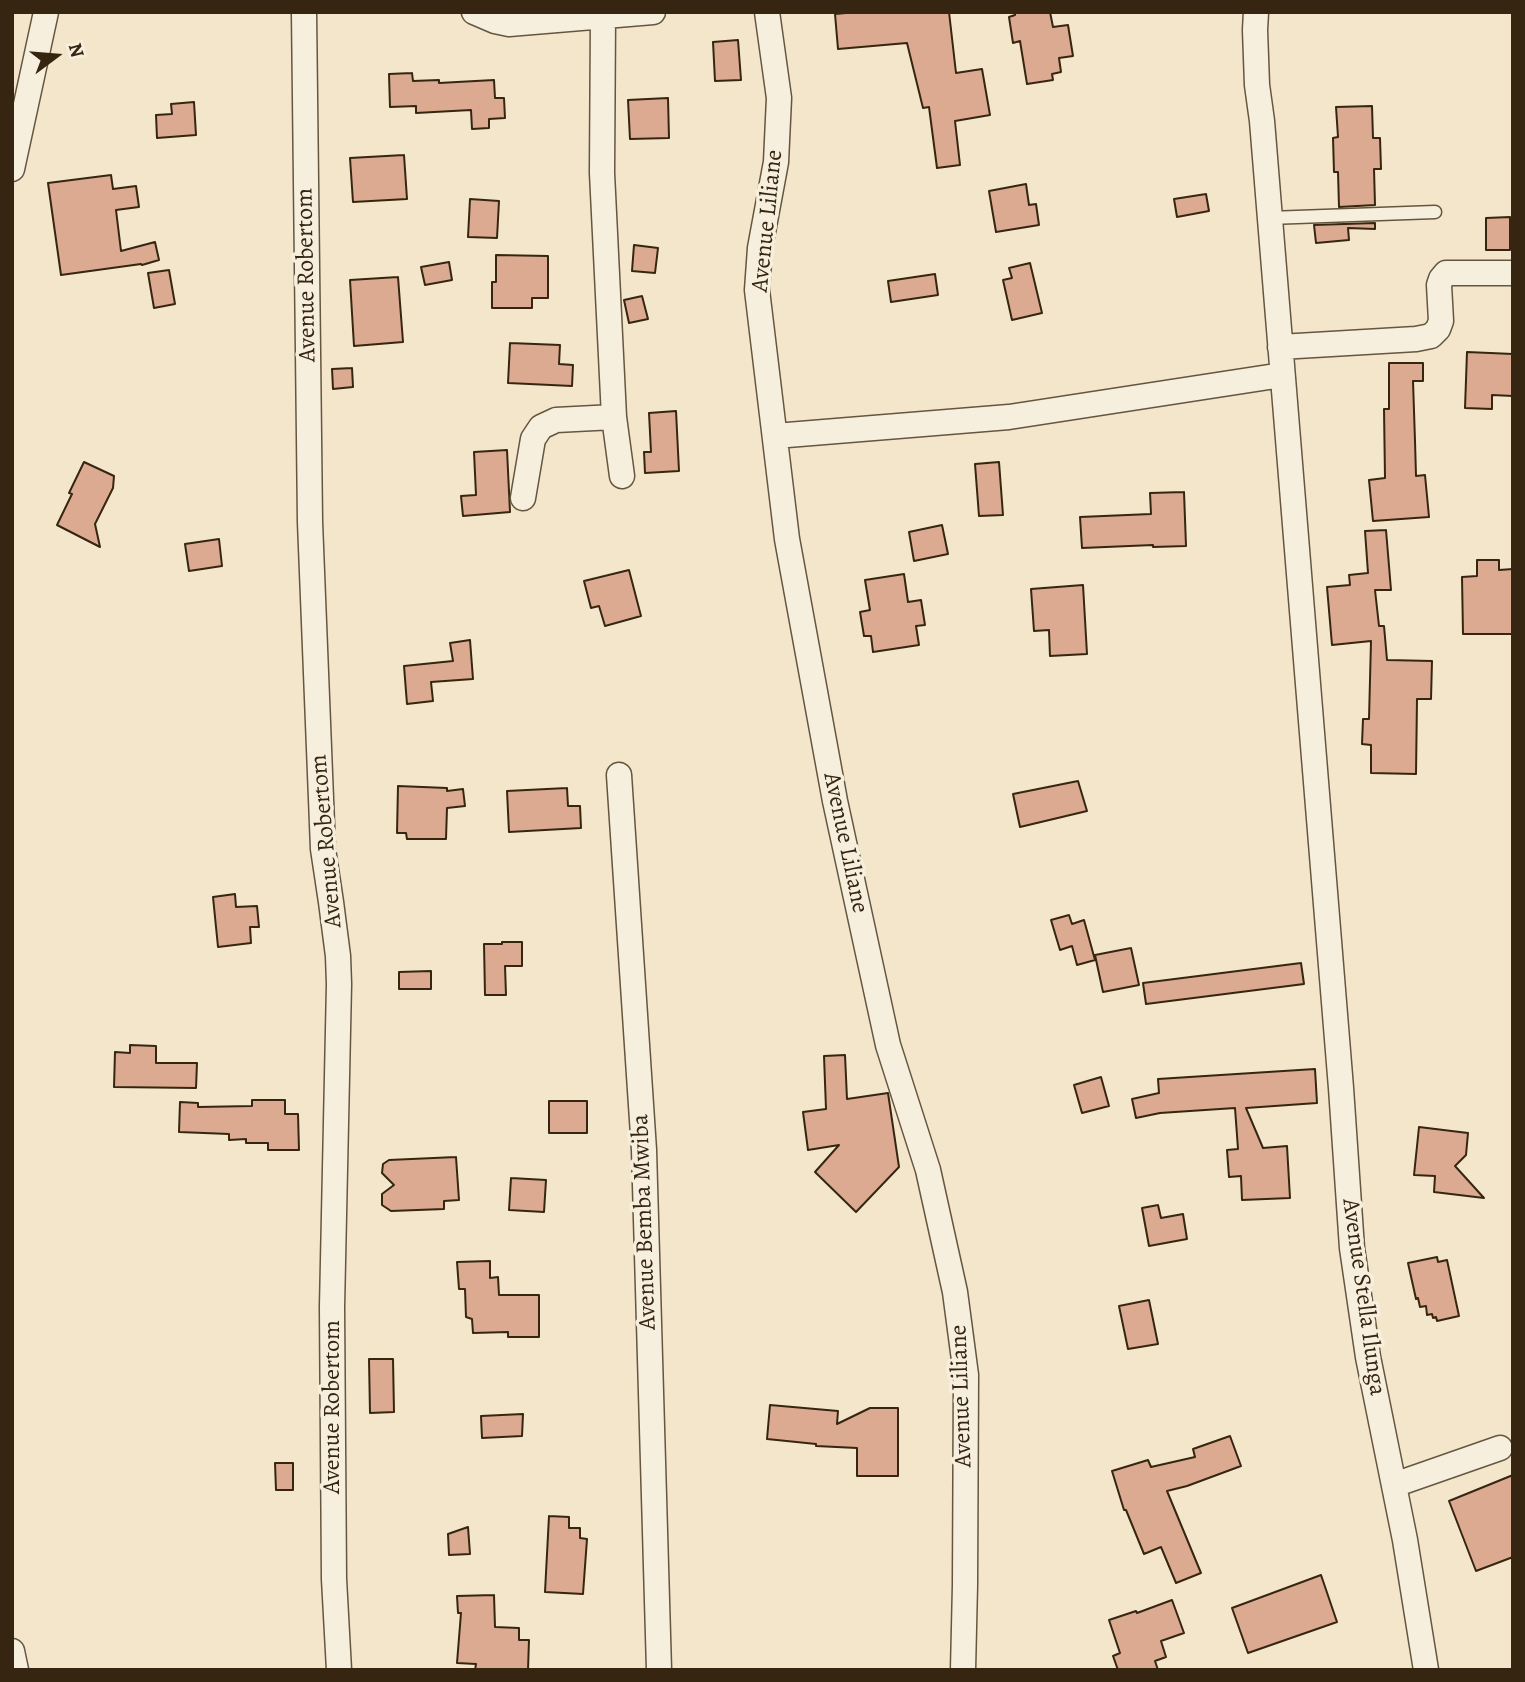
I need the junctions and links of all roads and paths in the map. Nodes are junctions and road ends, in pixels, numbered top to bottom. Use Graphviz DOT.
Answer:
graph roads {
  1 [pos="46,12"];
  2 [pos="304,12"];
  3 [pos="474,12"];
  4 [pos="653,12"];
  5 [pos="767,12"];
  6 [pos="1256,12"];
  7 [pos="603,16"];
  8 [pos="12,169"];
  9 [pos="1435,212"];
  10 [pos="1269,218"];
  11 [pos="1513,273"];
  12 [pos="1280,346"];
  13 [pos="1282,375"];
  14 [pos="614,417"];
  15 [pos="775,436"];
  16 [pos="622,476"];
  17 [pos="523,498"];
  18 [pos="619,775"];
  19 [pos="1500,1448"];
  20 [pos="1394,1485"];
  21 [pos="12,1650"];
  22 [pos="16,1670"];
  23 [pos="339,1670"];
  24 [pos="659,1670"];
  25 [pos="962,1670"];
  26 [pos="1426,1670"];
  1 -- 8 [label="street"];
  2 -- 23 [label="street, Avenue Robertom"];
  3 -- 7 [label="street"];
  4 -- 7 [label="street"];
  5 -- 15 [label="street, Avenue Liliane"];
  6 -- 10 [label="street, Avenue Stella Ilunga"];
  7 -- 14 [label="street"];
  9 -- 10 [label="lane"];
  10 -- 12 [label="street, Avenue Stella Ilunga"];
  11 -- 12 [label="street"];
  12 -- 13 [label="street, Avenue Stella Ilunga"];
  13 -- 15 [label="street"];
  13 -- 20 [label="street, Avenue Stella Ilunga"];
  14 -- 16 [label="street"];
  14 -- 17 [label="street"];
  15 -- 25 [label="street, Avenue Liliane"];
  18 -- 24 [label="street, Avenue Bemba Mwiba"];
  19 -- 20 [label="street"];
  20 -- 26 [label="street, Avenue Stella Ilunga"];
  21 -- 22 [label="street"];
}
